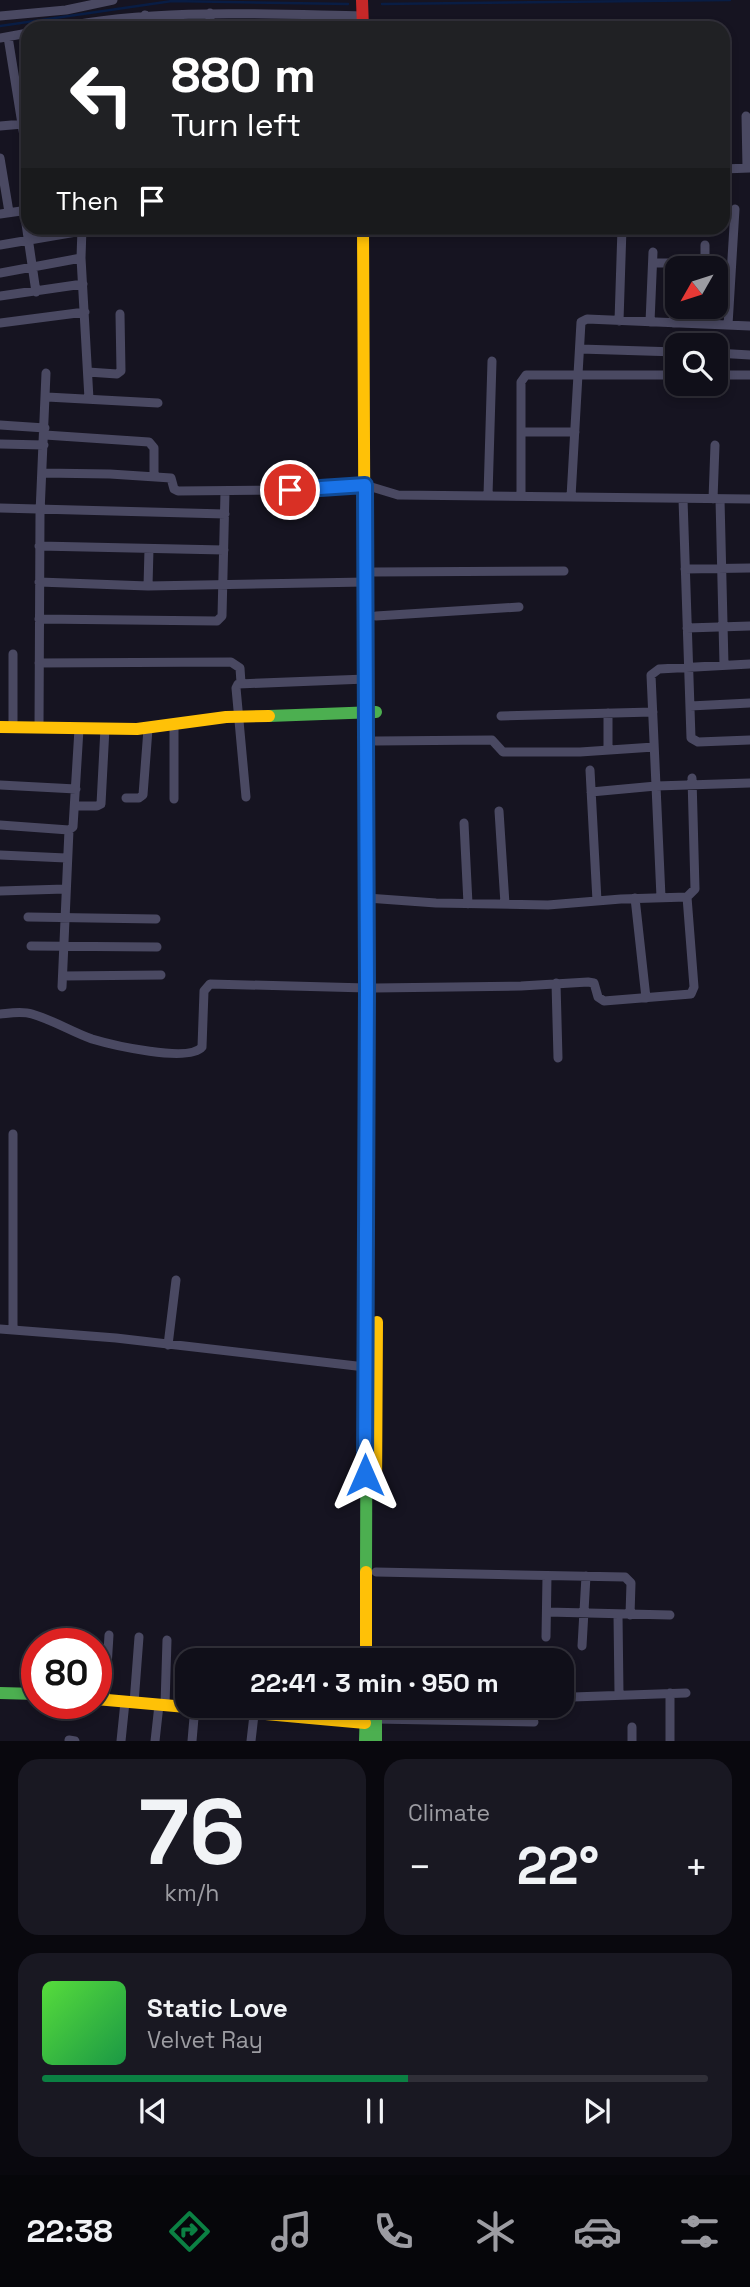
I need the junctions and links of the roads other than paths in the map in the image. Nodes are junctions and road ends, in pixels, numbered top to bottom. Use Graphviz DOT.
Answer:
graph roads {
  1 [pos="113,0"];
  2 [pos="373,0"];
  3 [pos="95,2"];
  4 [pos="65,5"];
  5 [pos="210,13"];
  6 [pos="145,15"];
  7 [pos="0,16"];
  8 [pos="366,16"];
  9 [pos="120,21"];
  10 [pos="146,21"];
  11 [pos="209,21"];
  12 [pos="4,37"];
  13 [pos="21,115"];
  14 [pos="747,116"];
  15 [pos="21,124"];
  16 [pos="0,126"];
  17 [pos="0,158"];
  18 [pos="749,168"];
  19 [pos="730,169"];
  20 [pos="735,209"];
  21 [pos="5,213"];
  22 [pos="28,235"];
  23 [pos="56,235"];
  24 [pos="82,235"];
  25 [pos="363,235"];
  26 [pos="374,235"];
  27 [pos="622,235"];
  28 [pos="29,241"];
  29 [pos="0,245"];
  30 [pos="705,245"];
  31 [pos="653,252"];
  32 [pos="705,256"];
  33 [pos="81,258"];
  34 [pos="653,263"];
  35 [pos="665,263"];
  36 [pos="32,267"];
  37 [pos="0,273"];
  38 [pos="83,284"];
  39 [pos="36,292"];
  40 [pos="0,296"];
  41 [pos="85,312"];
  42 [pos="120,314"];
  43 [pos="673,319"];
  44 [pos="704,319"];
  45 [pos="619,321"];
  46 [pos="650,322"];
  47 [pos="0,323"];
  48 [pos="673,323"];
  49 [pos="704,324"];
  50 [pos="728,325"];
  51 [pos="750,326"];
  52 [pos="580,349"];
  53 [pos="665,352"];
  54 [pos="728,354"];
  55 [pos="750,355"];
  56 [pos="492,361"];
  57 [pos="89,372"];
  58 [pos="46,373"];
  59 [pos="580,373"];
  60 [pos="665,374"];
  61 [pos="728,375"];
  62 [pos="750,375"];
  63 [pos="47,397"];
  64 [pos="89,399"];
  65 [pos="158,403"];
  66 [pos="0,425"];
  67 [pos="521,432"];
  68 [pos="575,432"];
  69 [pos="45,436"];
  70 [pos="0,444"];
  71 [pos="715,445"];
  72 [pos="43,473"];
  73 [pos="154,477"];
  74 [pos="370,487"];
  75 [pos="225,492"];
  76 [pos="488,495"];
  77 [pos="521,496"];
  78 [pos="572,497"];
  79 [pos="683,499"];
  80 [pos="716,499"];
  81 [pos="750,499"];
  82 [pos="0,508"];
  83 [pos="40,509"];
  84 [pos="225,514"];
  85 [pos="39,546"];
  86 [pos="149,549"];
  87 [pos="224,550"];
  88 [pos="722,568"];
  89 [pos="750,568"];
  90 [pos="685,569"];
  91 [pos="564,571"];
  92 [pos="375,572"];
  93 [pos="39,582"];
  94 [pos="366,582"];
  95 [pos="222,584"];
  96 [pos="148,586"];
  97 [pos="519,607"];
  98 [pos="376,616"];
  99 [pos="39,619"];
  100 [pos="750,626"];
  101 [pos="723,627"];
  102 [pos="687,628"];
  103 [pos="13,654"];
  104 [pos="39,663"];
  105 [pos="750,664"];
  106 [pos="724,665"];
  107 [pos="688,667"];
  108 [pos="366,680"];
  109 [pos="241,683"];
  110 [pos="750,703"];
  111 [pos="690,706"];
  112 [pos="371,712"];
  113 [pos="653,712"];
  114 [pos="608,713"];
  115 [pos="238,716"];
  116 [pos="501,716"];
  117 [pos="174,724"];
  118 [pos="7,727"];
  119 [pos="39,728"];
  120 [pos="105,728"];
  121 [pos="79,729"];
  122 [pos="148,729"];
  123 [pos="750,740"];
  124 [pos="376,741"];
  125 [pos="654,747"];
  126 [pos="608,750"];
  127 [pos="590,770"];
  128 [pos="692,781"];
  129 [pos="750,783"];
  130 [pos="0,785"];
  131 [pos="656,786"];
  132 [pos="76,789"];
  133 [pos="591,792"];
  134 [pos="246,797"];
  135 [pos="126,798"];
  136 [pos="174,799"];
  137 [pos="75,806"];
  138 [pos="499,811"];
  139 [pos="464,823"];
  140 [pos="0,825"];
  141 [pos="69,830"];
  142 [pos="0,855"];
  143 [pos="66,858"];
  144 [pos="65,889"];
  145 [pos="0,891"];
  146 [pos="661,897"];
  147 [pos="687,897"];
  148 [pos="371,898"];
  149 [pos="635,898"];
  150 [pos="597,901"];
  151 [pos="468,904"];
  152 [pos="505,904"];
  153 [pos="28,917"];
  154 [pos="65,917"];
  155 [pos="156,919"];
  156 [pos="31,946"];
  157 [pos="64,947"];
  158 [pos="157,947"];
  159 [pos="161,975"];
  160 [pos="63,976"];
  161 [pos="556,984"];
  162 [pos="62,987"];
  163 [pos="371,988"];
  164 [pos="646,998"];
  165 [pos="371,1003"];
  166 [pos="0,1014"];
  167 [pos="558,1058"];
  168 [pos="13,1134"];
  169 [pos="176,1280"];
  170 [pos="0,1329"];
  171 [pos="13,1329"];
  172 [pos="168,1345"];
  173 [pos="365,1367"];
  174 [pos="376,1572"];
  175 [pos="547,1576"];
  176 [pos="586,1576"];
  177 [pos="547,1612"];
  178 [pos="584,1614"];
  179 [pos="618,1615"];
  180 [pos="630,1615"];
  181 [pos="670,1615"];
  182 [pos="139,1637"];
  183 [pos="546,1637"];
  184 [pos="167,1640"];
  185 [pos="582,1646"];
  186 [pos="366,1648"];
  187 [pos="376,1648"];
  188 [pos="0,1693"];
  189 [pos="670,1693"];
  190 [pos="686,1693"];
  191 [pos="21,1694"];
  192 [pos="620,1694"];
  193 [pos="574,1697"];
  194 [pos="112,1701"];
  195 [pos="129,1702"];
  196 [pos="162,1705"];
  197 [pos="175,1706"];
  198 [pos="194,1718"];
  199 [pos="253,1718"];
  200 [pos="372,1718"];
  201 [pos="373,1718"];
  202 [pos="427,1718"];
  203 [pos="534,1722"];
  204 [pos="632,1727"];
  205 [pos="69,1740"];
  206 [pos="75,1741"];
  207 [pos="121,1741"];
  208 [pos="155,1741"];
  209 [pos="192,1741"];
  210 [pos="251,1741"];
  211 [pos="365,1741"];
  212 [pos="376,1741"];
  213 [pos="632,1741"];
  214 [pos="670,1741"];
  1 -- 3 [label="street"];
  2 -- 8 [label="main road"];
  3 -- 4 [label="street"];
  4 -- 7 [label="street"];
  5 -- 6 [label="street"];
  5 -- 8 [label="street"];
  5 -- 11 [label="street"];
  6 -- 9 [label="street"];
  6 -- 10 [label="street"];
  12 -- 13 [label="street"];
  14 -- 18 [label="street"];
  15 -- 16 [label="street"];
  17 -- 21 [label="street"];
  18 -- 19 [label="street"];
  20 -- 50 [label="street"];
  22 -- 28 [label="street"];
  23 -- 28 [label="street"];
  24 -- 33 [label="street"];
  25 -- 74 [label="main road"];
  26 -- 74 [label="main road"];
  27 -- 45 [label="street"];
  28 -- 29 [label="street"];
  28 -- 36 [label="street"];
  30 -- 32 [label="street"];
  31 -- 34 [label="street"];
  33 -- 36 [label="street"];
  33 -- 38 [label="street"];
  34 -- 35 [label="street"];
  34 -- 46 [label="street"];
  36 -- 37 [label="street"];
  36 -- 39 [label="street"];
  38 -- 39 [label="street"];
  38 -- 41 [label="street"];
  39 -- 40 [label="street"];
  41 -- 47 [label="street"];
  41 -- 57 [label="street"];
  42 -- 57 [label="street"];
  43 -- 48 [label="street"];
  44 -- 49 [label="street"];
  45 -- 46 [label="street"];
  45 -- 52 [label="street"];
  46 -- 48 [label="street"];
  48 -- 49 [label="street"];
  49 -- 50 [label="street"];
  50 -- 51 [label="street"];
  52 -- 53 [label="street"];
  52 -- 59 [label="street"];
  54 -- 55 [label="street"];
  56 -- 76 [label="street"];
  57 -- 64 [label="street"];
  58 -- 63 [label="street"];
  59 -- 60 [label="street"];
  59 -- 67 [label="street"];
  59 -- 68 [label="street"];
  61 -- 62 [label="street"];
  63 -- 64 [label="street"];
  63 -- 69 [label="street"];
  64 -- 65 [label="street"];
  66 -- 69 [label="street"];
  67 -- 68 [label="street"];
  67 -- 77 [label="street"];
  68 -- 78 [label="street"];
  69 -- 70 [label="street"];
  69 -- 72 [label="street"];
  69 -- 73 [label="street"];
  71 -- 80 [label="street"];
  72 -- 73 [label="street"];
  72 -- 83 [label="street"];
  73 -- 75 [label="street"];
  74 -- 75 [label="street"];
  74 -- 76 [label="street"];
  74 -- 92 [label="main road"];
  74 -- 94 [label="main road"];
  75 -- 84 [label="street"];
  76 -- 77 [label="street"];
  77 -- 78 [label="street"];
  78 -- 79 [label="street"];
  79 -- 80 [label="street"];
  79 -- 90 [label="street"];
  80 -- 81 [label="street"];
  80 -- 88 [label="street"];
  82 -- 83 [label="street"];
  83 -- 84 [label="street"];
  83 -- 85 [label="street"];
  84 -- 87 [label="street"];
  85 -- 86 [label="street"];
  85 -- 93 [label="street"];
  86 -- 87 [label="street"];
  86 -- 96 [label="street"];
  87 -- 95 [label="street"];
  88 -- 89 [label="street"];
  88 -- 90 [label="street"];
  88 -- 101 [label="street"];
  90 -- 102 [label="street"];
  91 -- 92 [label="street"];
  92 -- 98 [label="main road"];
  93 -- 96 [label="street"];
  93 -- 99 [label="street"];
  94 -- 95 [label="street"];
  94 -- 108 [label="main road"];
  95 -- 96 [label="street"];
  95 -- 99 [label="street"];
  97 -- 98 [label="street"];
  98 -- 112 [label="main road"];
  99 -- 104 [label="street"];
  100 -- 101 [label="street"];
  101 -- 102 [label="street"];
  101 -- 106 [label="street"];
  102 -- 107 [label="street"];
  103 -- 118 [label="street"];
  104 -- 109 [label="street"];
  104 -- 119 [label="street"];
  105 -- 106 [label="street"];
  106 -- 107 [label="street"];
  107 -- 111 [label="street"];
  107 -- 113 [label="street"];
  108 -- 109 [label="street"];
  108 -- 112 [label="main road"];
  109 -- 115 [label="street"];
  110 -- 111 [label="street"];
  111 -- 123 [label="street"];
  112 -- 115 [label="main road"];
  112 -- 124 [label="main road"];
  112 -- 148 [label="main road"];
  113 -- 114 [label="street"];
  113 -- 125 [label="street"];
  114 -- 116 [label="street"];
  114 -- 126 [label="street"];
  115 -- 117 [label="main road"];
  115 -- 134 [label="street"];
  117 -- 122 [label="main road"];
  117 -- 136 [label="street"];
  118 -- 119 [label="main road"];
  119 -- 121 [label="main road"];
  120 -- 121 [label="main road"];
  120 -- 122 [label="main road"];
  120 -- 137 [label="street"];
  121 -- 132 [label="street"];
  122 -- 135 [label="street"];
  124 -- 126 [label="street"];
  124 -- 148 [label="main road"];
  125 -- 126 [label="street"];
  125 -- 131 [label="street"];
  127 -- 133 [label="street"];
  128 -- 129 [label="street"];
  128 -- 131 [label="street"];
  128 -- 147 [label="street"];
  130 -- 132 [label="street"];
  131 -- 133 [label="street"];
  131 -- 146 [label="street"];
  132 -- 137 [label="street"];
  133 -- 150 [label="street"];
  137 -- 141 [label="street"];
  138 -- 152 [label="street"];
  139 -- 151 [label="street"];
  140 -- 141 [label="street"];
  141 -- 143 [label="street"];
  142 -- 143 [label="street"];
  143 -- 144 [label="street"];
  144 -- 145 [label="street"];
  144 -- 154 [label="street"];
  146 -- 147 [label="street"];
  146 -- 149 [label="street"];
  147 -- 164 [label="street"];
  148 -- 151 [label="street"];
  148 -- 163 [label="main road"];
  149 -- 150 [label="street"];
  149 -- 164 [label="street"];
  150 -- 152 [label="street"];
  151 -- 152 [label="street"];
  153 -- 154 [label="street"];
  154 -- 155 [label="street"];
  154 -- 157 [label="street"];
  156 -- 157 [label="street"];
  157 -- 158 [label="street"];
  157 -- 160 [label="street"];
  159 -- 160 [label="street"];
  160 -- 162 [label="street"];
  161 -- 163 [label="street"];
  161 -- 164 [label="street"];
  161 -- 167 [label="street"];
  163 -- 165 [label="main road"];
  163 -- 166 [label="street"];
  165 -- 173 [label="main road"];
  165 -- 174 [label="main road"];
  168 -- 171 [label="street"];
  169 -- 172 [label="street"];
  170 -- 171 [label="street"];
  171 -- 172 [label="street"];
  172 -- 173 [label="street"];
  173 -- 186 [label="main road"];
  174 -- 175 [label="street"];
  174 -- 187 [label="main road"];
  175 -- 176 [label="street"];
  175 -- 177 [label="street"];
  176 -- 178 [label="street"];
  176 -- 180 [label="street"];
  177 -- 178 [label="street"];
  177 -- 183 [label="street"];
  178 -- 179 [label="street"];
  178 -- 185 [label="street"];
  179 -- 180 [label="street"];
  179 -- 192 [label="street"];
  180 -- 181 [label="street"];
  182 -- 195 [label="street"];
  184 -- 196 [label="street"];
  188 -- 191 [label="main road"];
  189 -- 190 [label="street"];
  189 -- 192 [label="street"];
  189 -- 214 [label="street"];
  192 -- 193 [label="street"];
  194 -- 195 [label="main road"];
  195 -- 196 [label="main road"];
  195 -- 207 [label="street"];
  196 -- 197 [label="main road"];
  196 -- 208 [label="street"];
  198 -- 209 [label="street"];
  199 -- 210 [label="street"];
  200 -- 211 [label="main road"];
  201 -- 212 [label="main road"];
  202 -- 203 [label="street"];
  204 -- 213 [label="street"];
  205 -- 206 [label="street"];
}
